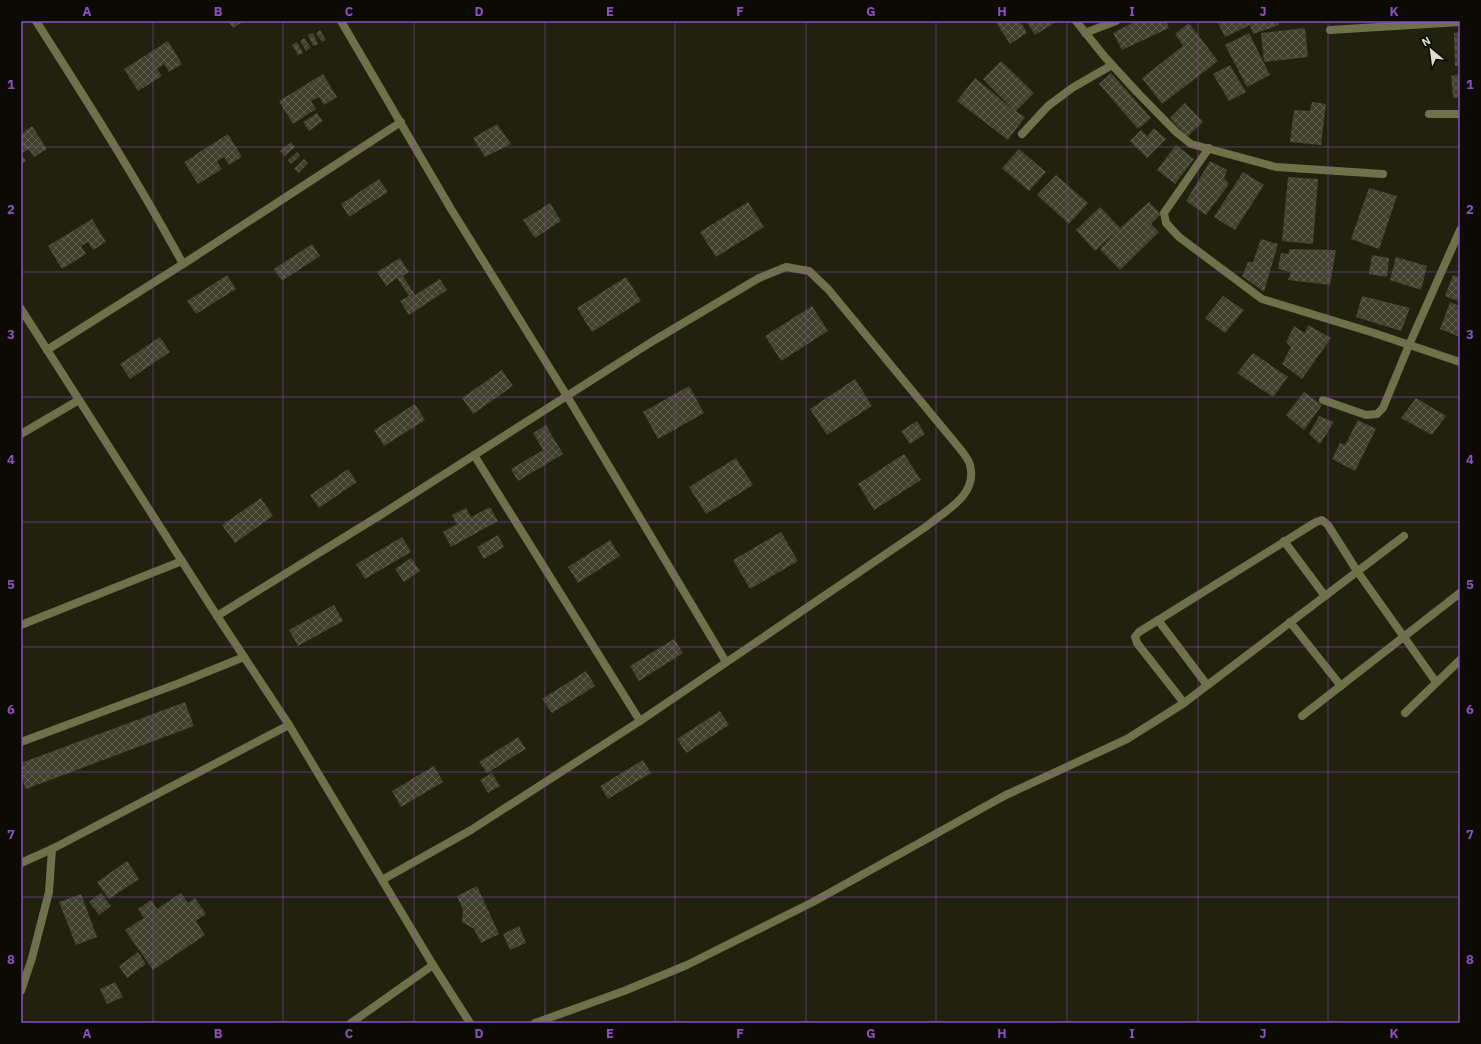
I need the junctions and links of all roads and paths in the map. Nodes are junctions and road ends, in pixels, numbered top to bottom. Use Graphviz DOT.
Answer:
graph roads {
  1 [pos="36,21"];
  2 [pos="341,21"];
  3 [pos="1076,21"];
  4 [pos="1116,21"];
  5 [pos="1460,22"];
  6 [pos="1330,30"];
  7 [pos="1085,33"];
  8 [pos="1112,65"];
  9 [pos="1429,114"];
  10 [pos="1460,114"];
  11 [pos="400,122"];
  12 [pos="1022,134"];
  13 [pos="1209,148"];
  14 [pos="1383,174"];
  15 [pos="1460,230"];
  16 [pos="183,264"];
  17 [pos="21,309"];
  18 [pos="1409,345"];
  19 [pos="47,350"];
  20 [pos="1460,362"];
  21 [pos="567,396"];
  22 [pos="79,400"];
  23 [pos="1324,400"];
  24 [pos="21,434"];
  25 [pos="474,455"];
  26 [pos="1404,536"];
  27 [pos="1284,541"];
  28 [pos="182,561"];
  29 [pos="1357,571"];
  30 [pos="1460,594"];
  31 [pos="1325,596"];
  32 [pos="217,616"];
  33 [pos="1158,620"];
  34 [pos="1290,622"];
  35 [pos="21,625"];
  36 [pos="1404,637"];
  37 [pos="244,657"];
  38 [pos="1460,660"];
  39 [pos="726,662"];
  40 [pos="1436,682"];
  41 [pos="1207,685"];
  42 [pos="1341,686"];
  43 [pos="1184,702"];
  44 [pos="1405,713"];
  45 [pos="1302,716"];
  46 [pos="640,722"];
  47 [pos="289,725"];
  48 [pos="21,742"];
  49 [pos="52,849"];
  50 [pos="21,864"];
  51 [pos="382,880"];
  52 [pos="433,965"];
  53 [pos="21,991"];
  54 [pos="350,1023"];
  55 [pos="470,1023"];
  56 [pos="535,1023"];
  1 -- 16 [label="street"];
  2 -- 11 [label="street"];
  3 -- 7 [label="street"];
  4 -- 7 [label="street"];
  5 -- 6 [label="street"];
  7 -- 8 [label="street"];
  8 -- 12 [label="street"];
  8 -- 13 [label="street"];
  9 -- 10 [label="street"];
  11 -- 16 [label="street"];
  11 -- 21 [label="street"];
  13 -- 14 [label="street"];
  13 -- 18 [label="street"];
  15 -- 18 [label="street"];
  16 -- 19 [label="street"];
  17 -- 19 [label="street"];
  18 -- 20 [label="street"];
  18 -- 23 [label="street"];
  19 -- 22 [label="street"];
  21 -- 25 [label="street"];
  21 -- 39 [label="street"];
  21 -- 39 [label="street"];
  22 -- 24 [label="street"];
  22 -- 28 [label="street"];
  25 -- 32 [label="street"];
  25 -- 46 [label="street"];
  26 -- 29 [label="street"];
  27 -- 29 [label="street"];
  27 -- 31 [label="street"];
  27 -- 33 [label="street"];
  28 -- 32 [label="street"];
  28 -- 35 [label="street"];
  29 -- 31 [label="street"];
  29 -- 36 [label="street"];
  30 -- 36 [label="street"];
  31 -- 34 [label="street"];
  32 -- 37 [label="street"];
  33 -- 41 [label="street"];
  33 -- 43 [label="street"];
  34 -- 41 [label="street"];
  34 -- 42 [label="street"];
  36 -- 40 [label="street"];
  36 -- 42 [label="street"];
  37 -- 47 [label="street"];
  37 -- 48 [label="street"];
  38 -- 40 [label="street"];
  39 -- 46 [label="street"];
  40 -- 44 [label="street"];
  41 -- 43 [label="street"];
  42 -- 45 [label="street"];
  43 -- 56 [label="street"];
  46 -- 51 [label="street"];
  47 -- 49 [label="street"];
  47 -- 51 [label="street"];
  49 -- 50 [label="street"];
  49 -- 53 [label="street"];
  51 -- 52 [label="street"];
  52 -- 54 [label="street"];
  52 -- 55 [label="street"];
}
